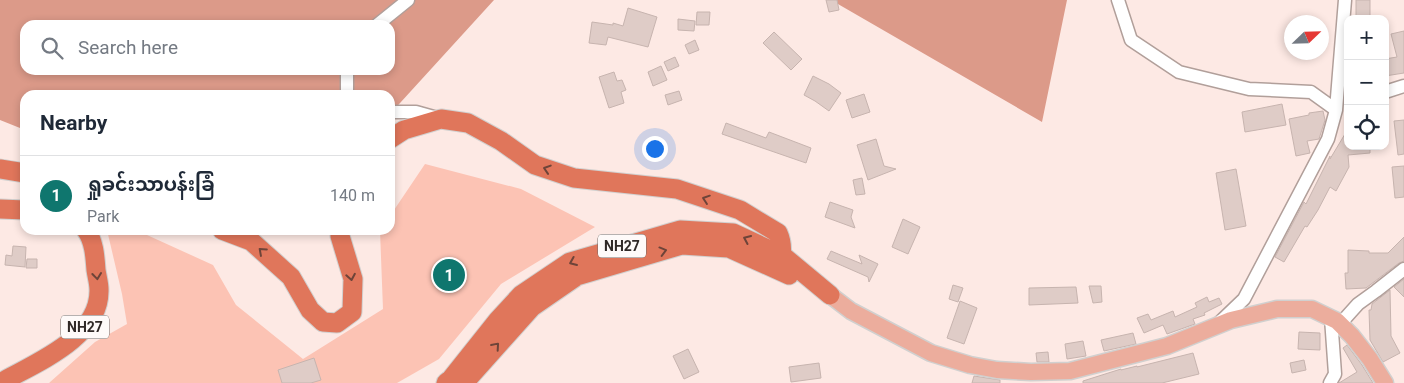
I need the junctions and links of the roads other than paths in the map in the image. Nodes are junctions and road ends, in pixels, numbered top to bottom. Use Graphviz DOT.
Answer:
graph roads {
  1 [pos="408,0"];
  2 [pos="1118,0"];
  3 [pos="1345,0"];
  4 [pos="383,20"];
  5 [pos="347,75"];
  6 [pos="1404,86"];
  7 [pos="347,90"];
  8 [pos="1389,91"];
  9 [pos="1342,108"];
  10 [pos="395,112"];
  11 [pos="441,118"];
  12 [pos="395,136"];
  13 [pos="0,169"];
  14 [pos="20,172"];
  15 [pos="0,208"];
  16 [pos="20,210"];
  17 [pos="89,235"];
  18 [pos="235,235"];
  19 [pos="340,235"];
  20 [pos="781,264"];
  21 [pos="1404,268"];
  22 [pos="830,295"];
  23 [pos="1335,321"];
  24 [pos="1217,325"];
  25 [pos="0,383"];
  26 [pos="446,383"];
  27 [pos="464,383"];
  28 [pos="1330,383"];
  29 [pos="1385,383"];
  1 -- 4 [label="street"];
  2 -- 9 [label="street"];
  3 -- 9 [label="street"];
  5 -- 7 [label="street"];
  6 -- 8 [label="street"];
  9 -- 24 [label="street"];
  10 -- 11 [label="street"];
  11 -- 12 [label="highway"];
  20 -- 11 [label="highway, one-way"];
  13 -- 14 [label="highway"];
  15 -- 16 [label="highway"];
  17 -- 25 [label="highway, NH27, one-way"];
  19 -- 18 [label="highway, one-way"];
  20 -- 22 [label="highway, NH27"];
  20 -- 26 [label="highway, NH27, one-way"];
  27 -- 20 [label="highway, NH27, one-way"];
  21 -- 23 [label="street"];
  22 -- 24 [label="main road"];
  23 -- 24 [label="main road"];
  23 -- 28 [label="street"];
  23 -- 29 [label="main road"];
}
